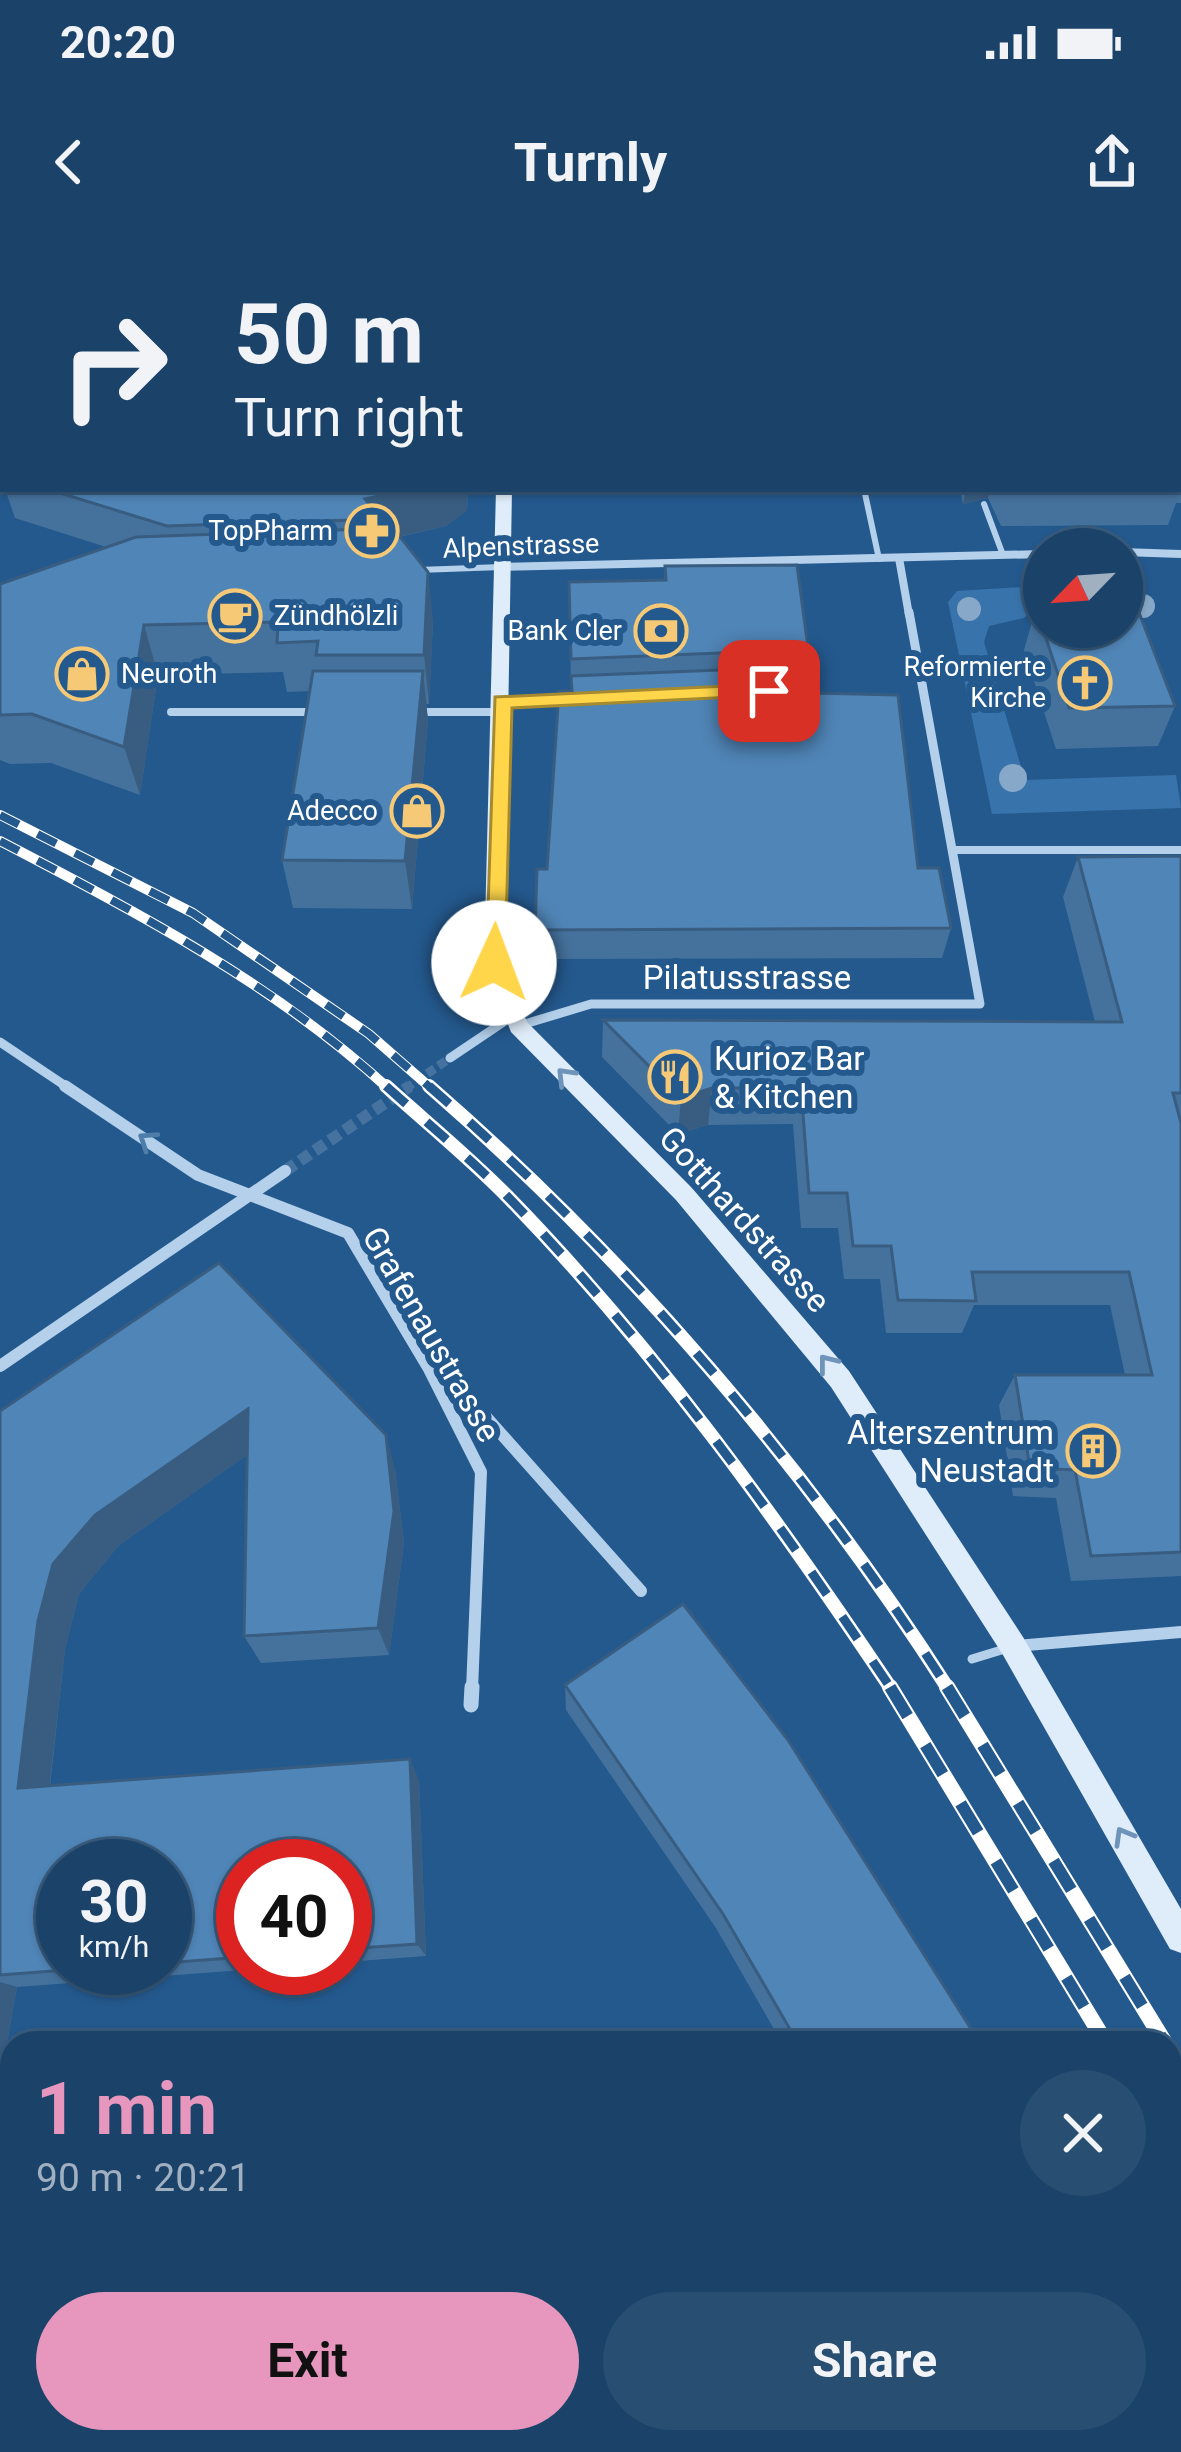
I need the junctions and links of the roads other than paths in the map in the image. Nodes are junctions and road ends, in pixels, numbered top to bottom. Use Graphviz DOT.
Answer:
graph roads {
  1 [pos="504,492"];
  2 [pos="865,492"];
  3 [pos="984,504"];
  4 [pos="1178,550"];
  5 [pos="1143,551"];
  6 [pos="1023,555"];
  7 [pos="1003,556"];
  8 [pos="899,558"];
  9 [pos="879,559"];
  10 [pos="502,567"];
  11 [pos="406,570"];
  12 [pos="586,698"];
  13 [pos="502,706"];
  14 [pos="171,712"];
  15 [pos="339,712"];
  16 [pos="411,712"];
  17 [pos="952,850"];
  18 [pos="1181,850"];
  19 [pos="514,1021"];
  20 [pos="0,1042"];
  21 [pos="450,1058"];
  22 [pos="285,1171"];
  23 [pos="250,1194"];
  24 [pos="0,1366"];
  25 [pos="429,1369"];
  26 [pos="641,1591"];
  27 [pos="1181,1632"];
  28 [pos="1013,1646"];
  29 [pos="972,1659"];
  30 [pos="471,1705"];
  31 [pos="1181,1938"];
  1 -- 10 [label="street, Gotthardstrasse"];
  2 -- 9 [label="lane"];
  3 -- 7 [label="lane"];
  4 -- 5 [label="street"];
  6 -- 7 [label="street, Alpenstrasse"];
  7 -- 8 [label="street, Alpenstrasse"];
  8 -- 9 [label="street, Alpenstrasse"];
  8 -- 17 [label="street"];
  9 -- 10 [label="street, Alpenstrasse"];
  10 -- 11 [label="lane, Alpenstrasse"];
  10 -- 13 [label="street, Gotthardstrasse"];
  12 -- 13 [label="lane"];
  13 -- 16 [label="lane"];
  13 -- 19 [label="street, Gotthardstrasse"];
  14 -- 15 [label="lane"];
  17 -- 18 [label="lane"];
  17 -- 19 [label="street, Pilatusstrasse"];
  19 -- 21 [label="street"];
  28 -- 19 [label="street, Gotthardstrasse, one-way"];
  23 -- 20 [label="street, Grafenaustrasse, one-way"];
  22 -- 23 [label="street"];
  23 -- 24 [label="street"];
  23 -- 25 [label="street, Grafenaustrasse"];
  25 -- 26 [label="street"];
  25 -- 30 [label="street, Grafenaustrasse"];
  27 -- 28 [label="street"];
  28 -- 29 [label="lane"];
  31 -- 28 [label="street, Gotthardstrasse, one-way"];
}
